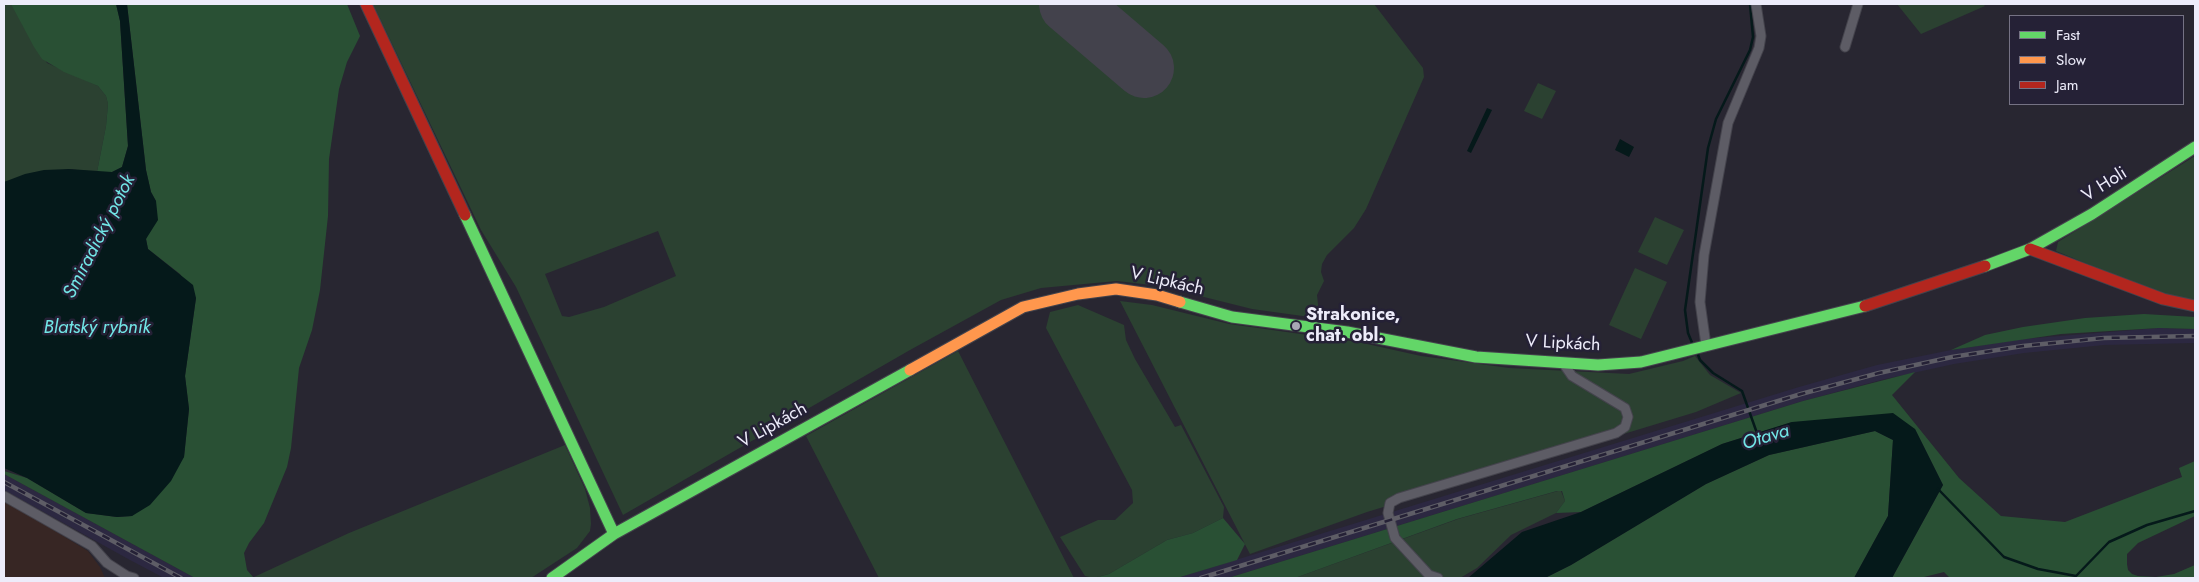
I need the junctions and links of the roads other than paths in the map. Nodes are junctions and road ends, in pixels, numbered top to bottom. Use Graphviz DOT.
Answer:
graph roads {
  1 [pos="366,4"];
  2 [pos="1756,4"];
  3 [pos="1858,4"];
  4 [pos="1845,46"];
  5 [pos="2195,147"];
  6 [pos="2030,250"];
  7 [pos="2195,306"];
  8 [pos="1706,345"];
  9 [pos="1563,363"];
  10 [pos="4,496"];
  11 [pos="614,534"];
  12 [pos="134,578"];
  13 [pos="552,578"];
  14 [pos="1438,578"];
  1 -- 11 [label="street"];
  2 -- 8 [label="street"];
  3 -- 4 [label="street"];
  5 -- 6 [label="street, V Holi"];
  6 -- 7 [label="street"];
  6 -- 8 [label="street, V Holi"];
  8 -- 9 [label="street, V Lipkách"];
  9 -- 11 [label="street, V Lipkách"];
  9 -- 14 [label="street"];
  10 -- 12 [label="street"];
  11 -- 13 [label="street, V Lipkách"];
}
